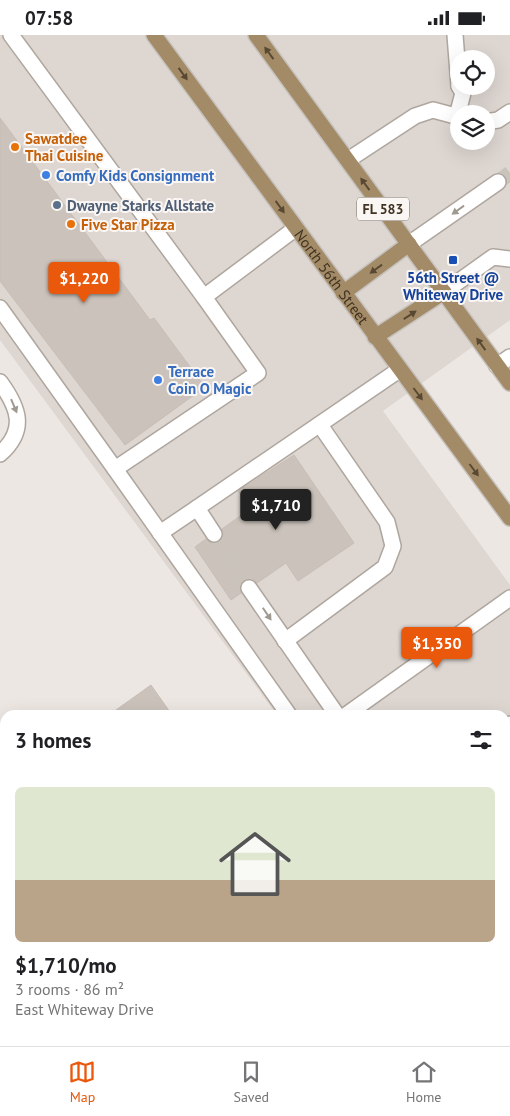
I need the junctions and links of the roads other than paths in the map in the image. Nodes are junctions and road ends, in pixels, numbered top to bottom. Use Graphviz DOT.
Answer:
graph roads {
  1 [pos="11,35"];
  2 [pos="154,35"];
  3 [pos="256,35"];
  4 [pos="455,35"];
  5 [pos="456,50"];
  6 [pos="510,112"];
  7 [pos="450,115"];
  8 [pos="495,120"];
  9 [pos="348,160"];
  10 [pos="498,182"];
  11 [pos="296,228"];
  12 [pos="409,245"];
  13 [pos="510,259"];
  14 [pos="444,292"];
  15 [pos="343,293"];
  16 [pos="204,297"];
  17 [pos="0,308"];
  18 [pos="375,337"];
  19 [pos="504,361"];
  20 [pos="399,370"];
  21 [pos="0,383"];
  22 [pos="510,383"];
  23 [pos="320,425"];
  24 [pos="0,454"];
  25 [pos="115,469"];
  26 [pos="197,508"];
  27 [pos="510,518"];
  28 [pos="160,533"];
  29 [pos="214,534"];
  30 [pos="249,588"];
  31 [pos="510,598"];
  32 [pos="285,641"];
  33 [pos="285,710"];
  34 [pos="333,710"];
  35 [pos="353,710"];
  1 -- 16 [label="street"];
  2 -- 11 [label="main road, North 56th Street, one-way"];
  9 -- 3 [label="main road, FL 583, one-way"];
  4 -- 5 [label="street"];
  6 -- 8 [label="street"];
  7 -- 9 [label="street"];
  12 -- 9 [label="main road, FL 583, one-way"];
  10 -- 12 [label="street, one-way"];
  11 -- 15 [label="main road, North 56th Street"];
  11 -- 16 [label="street"];
  12 -- 14 [label="main road, FL 583"];
  12 -- 15 [label="main road, one-way"];
  13 -- 14 [label="street"];
  18 -- 14 [label="main road, one-way"];
  19 -- 14 [label="main road, FL 583, one-way"];
  15 -- 18 [label="main road, North 56th Street"];
  16 -- 25 [label="street"];
  17 -- 25 [label="street"];
  18 -- 20 [label="main road, North 56th Street"];
  19 -- 22 [label="main road, FL 583"];
  20 -- 23 [label="street"];
  20 -- 27 [label="main road, North 56th Street, one-way"];
  21 -- 24 [label="street, one-way"];
  23 -- 26 [label="street"];
  23 -- 32 [label="street"];
  25 -- 28 [label="street"];
  26 -- 28 [label="street"];
  26 -- 29 [label="street"];
  28 -- 33 [label="street"];
  30 -- 32 [label="street, one-way"];
  31 -- 35 [label="street"];
  32 -- 34 [label="street"];
}
